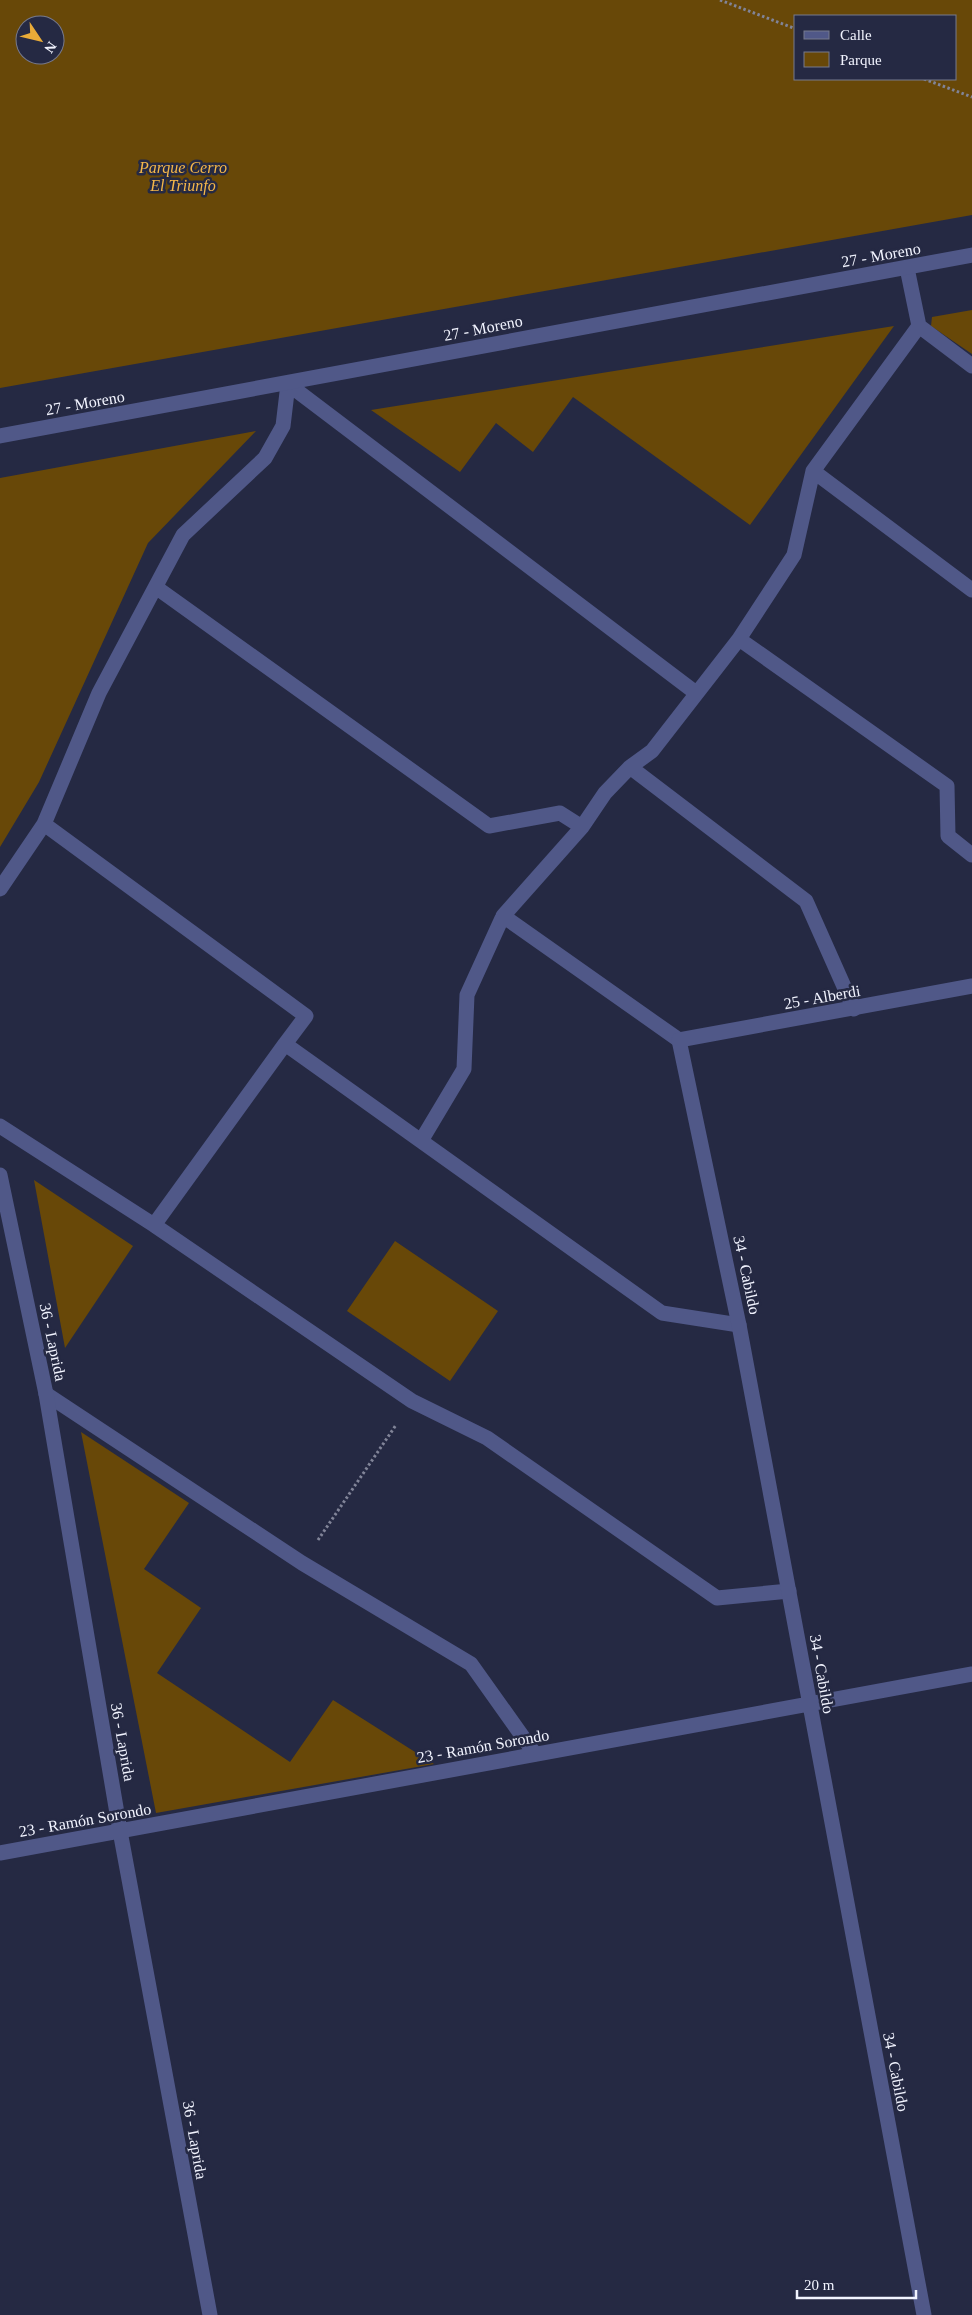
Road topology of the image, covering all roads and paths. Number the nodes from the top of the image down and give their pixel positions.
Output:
1 (720, 0) edge
2 (794, 28) edge
3 (927, 80) edge
4 (972, 97) edge
5 (972, 255) edge
6 (907, 268) junction
7 (918, 326) junction
8 (972, 366) edge
9 (288, 384) junction
10 (0, 436) edge
11 (813, 471) junction
12 (157, 588) junction
13 (972, 590) edge
14 (739, 639) junction
15 (696, 693) junction
16 (630, 767) junction
17 (44, 824) junction
18 (582, 827) junction
19 (972, 855) edge
20 (0, 888) edge
21 (502, 916) junction
22 (972, 986) edge
23 (854, 1009) junction
24 (679, 1040) junction
25 (285, 1044) junction
26 (0, 1126) edge
27 (421, 1140) junction
28 (0, 1175) edge
29 (154, 1225) junction
30 (739, 1325) junction
31 (46, 1394) junction
32 (412, 1401) junction
33 (302, 1563) junction
34 (789, 1591) junction
35 (972, 1674) edge
36 (810, 1704) junction
37 (535, 1754) junction
38 (120, 1831) junction
39 (0, 1853) edge
40 (210, 2315) edge
41 (924, 2315) edge

1 - 2 path
3 - 4 path
5 - 6 street, 27 - Moreno
6 - 7 street
6 - 9 street, 27 - Moreno
7 - 8 street
7 - 11 street
9 - 10 street, 27 - Moreno
9 - 12 street
9 - 15 street
11 - 13 street
11 - 14 street
12 - 17 street
12 - 18 street
14 - 15 street
14 - 19 street
15 - 16 street
16 - 18 street
16 - 23 street
17 - 20 street
17 - 25 street
18 - 21 street
21 - 24 street
21 - 27 street
22 - 23 street, 25 - Alberdi
23 - 24 street, 25 - Alberdi
24 - 30 street, 34 - Cabildo
25 - 27 street
25 - 29 street
26 - 29 street
27 - 30 street
28 - 31 street, 36 - Laprida
29 - 32 street
30 - 34 street, 34 - Cabildo
31 - 33 street
31 - 38 street, 36 - Laprida
32 - 33 path
32 - 34 street
33 - 37 street
34 - 36 street, 34 - Cabildo
35 - 36 street, 23 - Ramón Sorondo
36 - 37 street, 23 - Ramón Sorondo
36 - 41 street, 34 - Cabildo
37 - 38 street, 23 - Ramón Sorondo
38 - 39 street, 23 - Ramón Sorondo
38 - 40 street, 36 - Laprida

